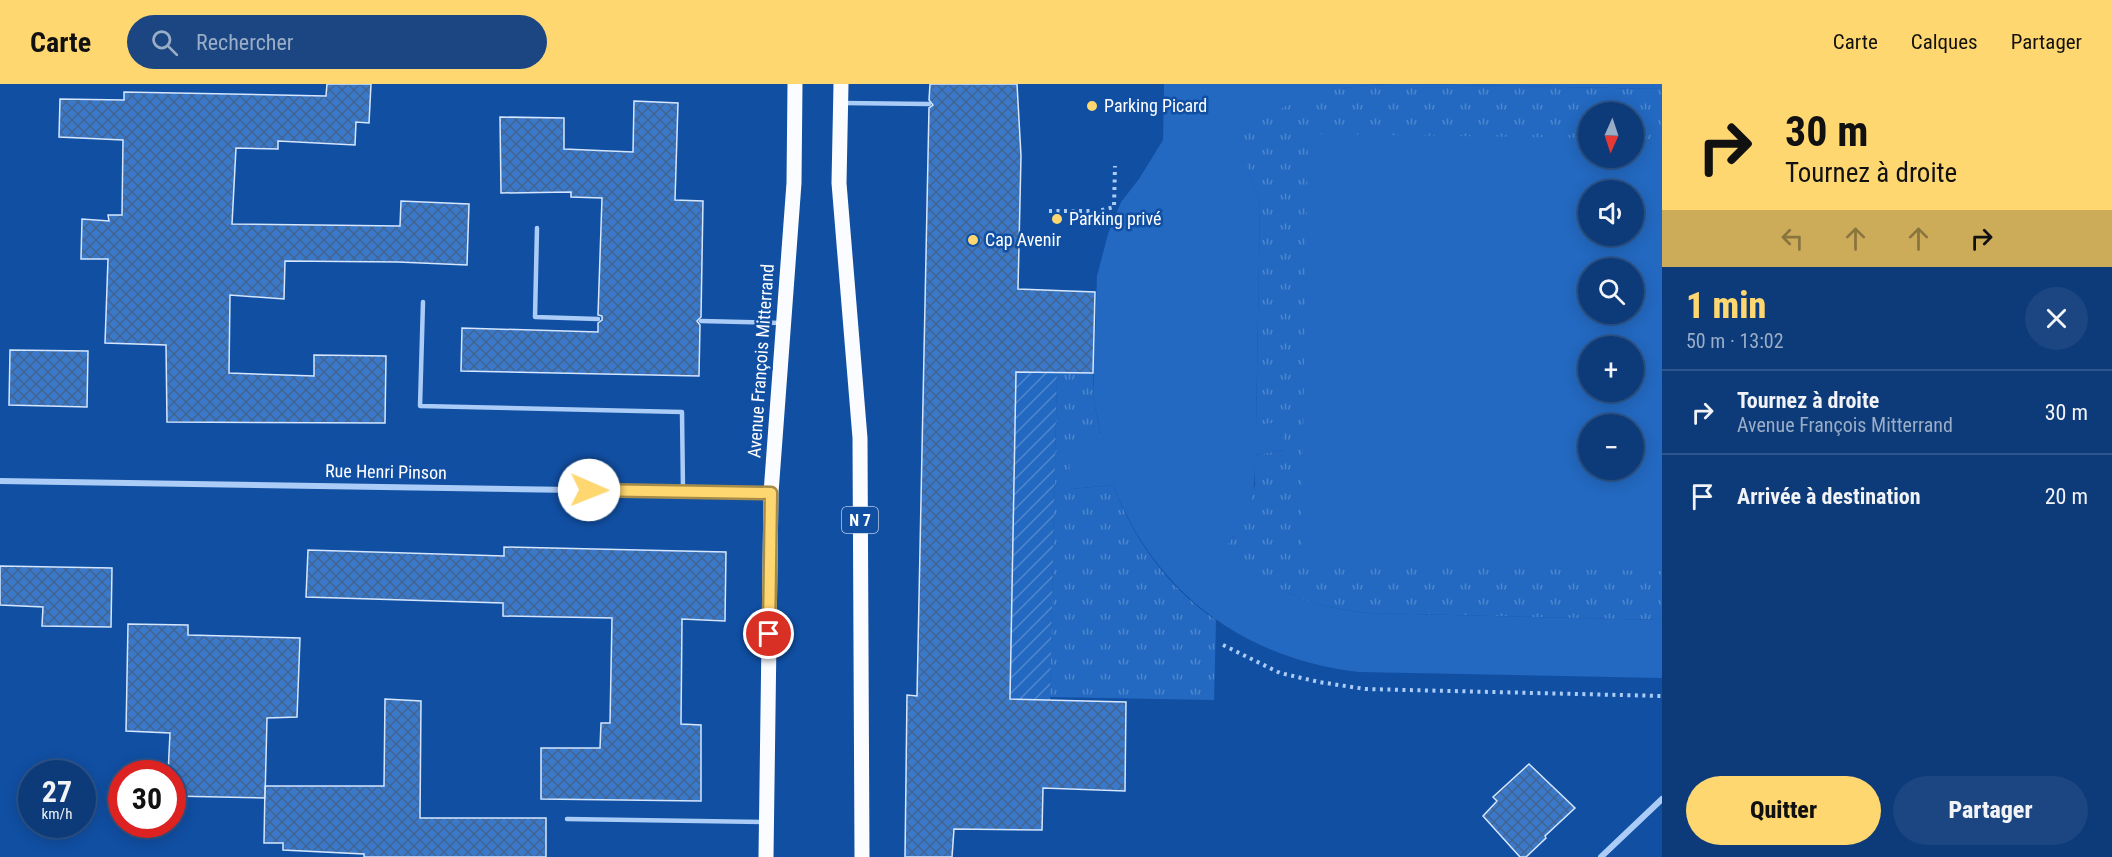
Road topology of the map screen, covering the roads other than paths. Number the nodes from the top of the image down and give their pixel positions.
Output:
1 (795, 84) edge
2 (841, 84) edge
3 (840, 103) junction
4 (929, 104) dead end
5 (537, 228) dead end
6 (423, 303) dead end
7 (598, 319) dead end
8 (700, 321) dead end
9 (783, 323) junction
10 (0, 481) edge
11 (683, 491) junction
12 (771, 493) junction
13 (1662, 799) edge
14 (567, 819) dead end
15 (767, 822) junction
16 (766, 857) edge
17 (862, 857) edge
18 (1601, 857) edge

1 - 9 main road, Avenue François Mitterrand
2 - 3 main road, N 7
3 - 4 lane
3 - 17 main road, N 7
5 - 7 lane
6 - 11 lane
8 - 9 lane
9 - 12 main road, Avenue François Mitterrand
10 - 11 street, Rue Henri Pinson
11 - 12 street, Rue Henri Pinson
12 - 15 main road, Avenue François Mitterrand
13 - 18 street
14 - 15 lane
15 - 16 main road, Avenue François Mitterrand

